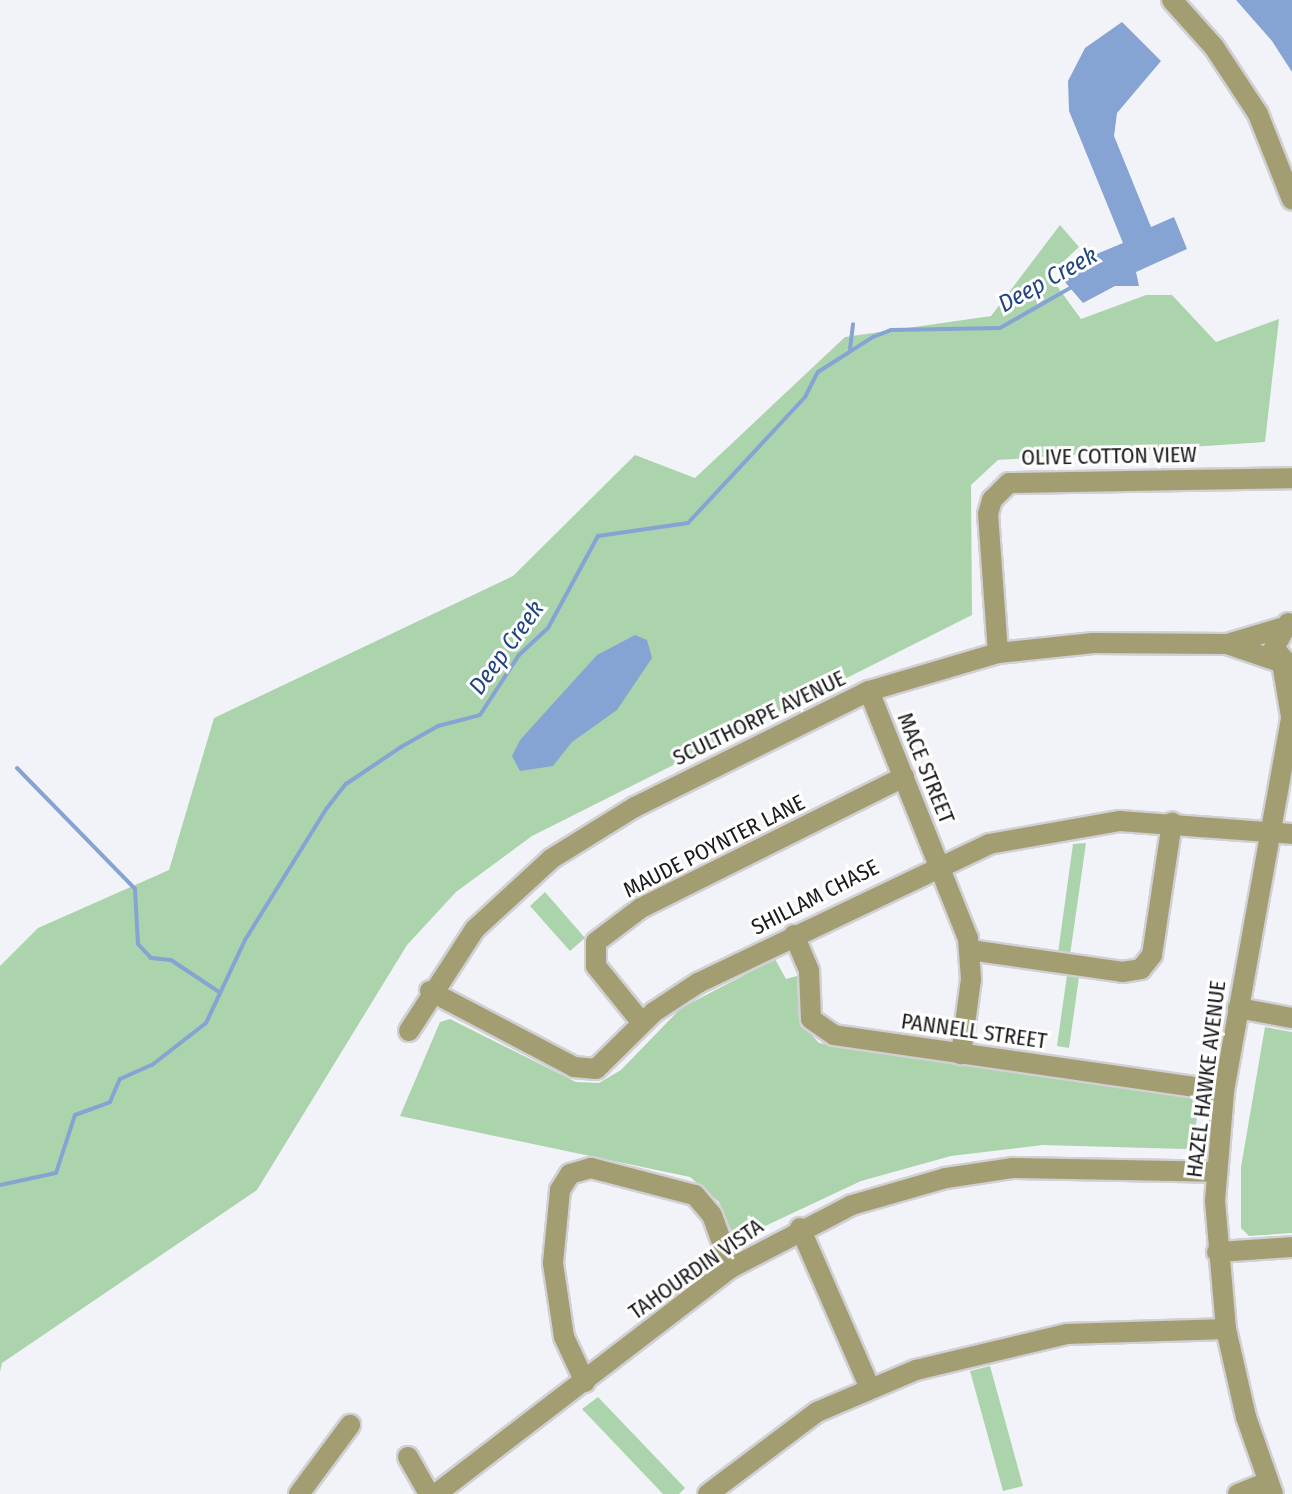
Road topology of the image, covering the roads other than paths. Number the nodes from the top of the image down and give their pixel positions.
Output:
1 (1172, 0) edge
2 (1292, 200) edge
3 (1292, 478) edge
4 (1288, 620) edge
5 (1227, 644) junction
6 (998, 653) junction
7 (1285, 665) edge
8 (869, 691) junction
9 (1291, 714) edge
10 (904, 777) junction
11 (1172, 823) junction
12 (1270, 832) junction
13 (1292, 834) edge
14 (940, 863) junction
15 (794, 935) junction
16 (970, 950) junction
17 (430, 991) junction
18 (1238, 1008) junction
19 (1292, 1018) edge
20 (642, 1023) junction
21 (409, 1031) dead end
22 (961, 1054) junction
23 (1224, 1091) junction
24 (1216, 1172) junction
25 (800, 1228) junction
26 (1292, 1247) edge
27 (1217, 1252) junction
28 (731, 1268) junction
29 (1226, 1329) junction
30 (585, 1382) junction
31 (869, 1386) junction
32 (350, 1425) dead end
33 (408, 1457) dead end
34 (1270, 1488) edge
35 (299, 1494) edge
36 (429, 1494) edge
37 (436, 1494) edge
38 (708, 1494) edge
39 (1238, 1494) edge

1 - 2 street
3 - 6 street, OLIVE COTTON VIEW
4 - 5 street, SCULTHORPE AVENUE
4 - 7 street, HAZEL HAWKE AVENUE
5 - 6 street, SCULTHORPE AVENUE
5 - 7 street, SCULTHORPE AVENUE
6 - 8 street, SCULTHORPE AVENUE
7 - 9 street, HAZEL HAWKE AVENUE
8 - 10 street, MACE STREET
8 - 17 street, SCULTHORPE AVENUE
9 - 12 street, HAZEL HAWKE AVENUE
10 - 14 street, MACE STREET
10 - 20 street, MAUDE POYNTER LANE
11 - 12 street, SHILLAM CHASE
11 - 14 street, SHILLAM CHASE
11 - 16 street
12 - 13 street, SHILLAM CHASE
12 - 18 street, HAZEL HAWKE AVENUE
14 - 15 street, SHILLAM CHASE
14 - 16 street, MACE STREET
15 - 20 street, SHILLAM CHASE
15 - 22 street, PANNELL STREET
16 - 22 street
17 - 20 street, SHILLAM CHASE
17 - 21 street, SCULTHORPE AVENUE
18 - 19 street
18 - 23 street, HAZEL HAWKE AVENUE
22 - 23 street, PANNELL STREET
23 - 24 street, HAZEL HAWKE AVENUE
24 - 25 street, TAHOURDIN VISTA
24 - 27 street, HAZEL HAWKE AVENUE
25 - 28 street, TAHOURDIN VISTA
25 - 31 street
26 - 27 street
27 - 29 street, HAZEL HAWKE AVENUE
28 - 30 street, TAHOURDIN VISTA
28 - 30 street
29 - 31 street
29 - 34 street, HAZEL HAWKE AVENUE
30 - 37 street, TAHOURDIN VISTA
31 - 38 street
32 - 35 street
33 - 36 street
34 - 39 street

